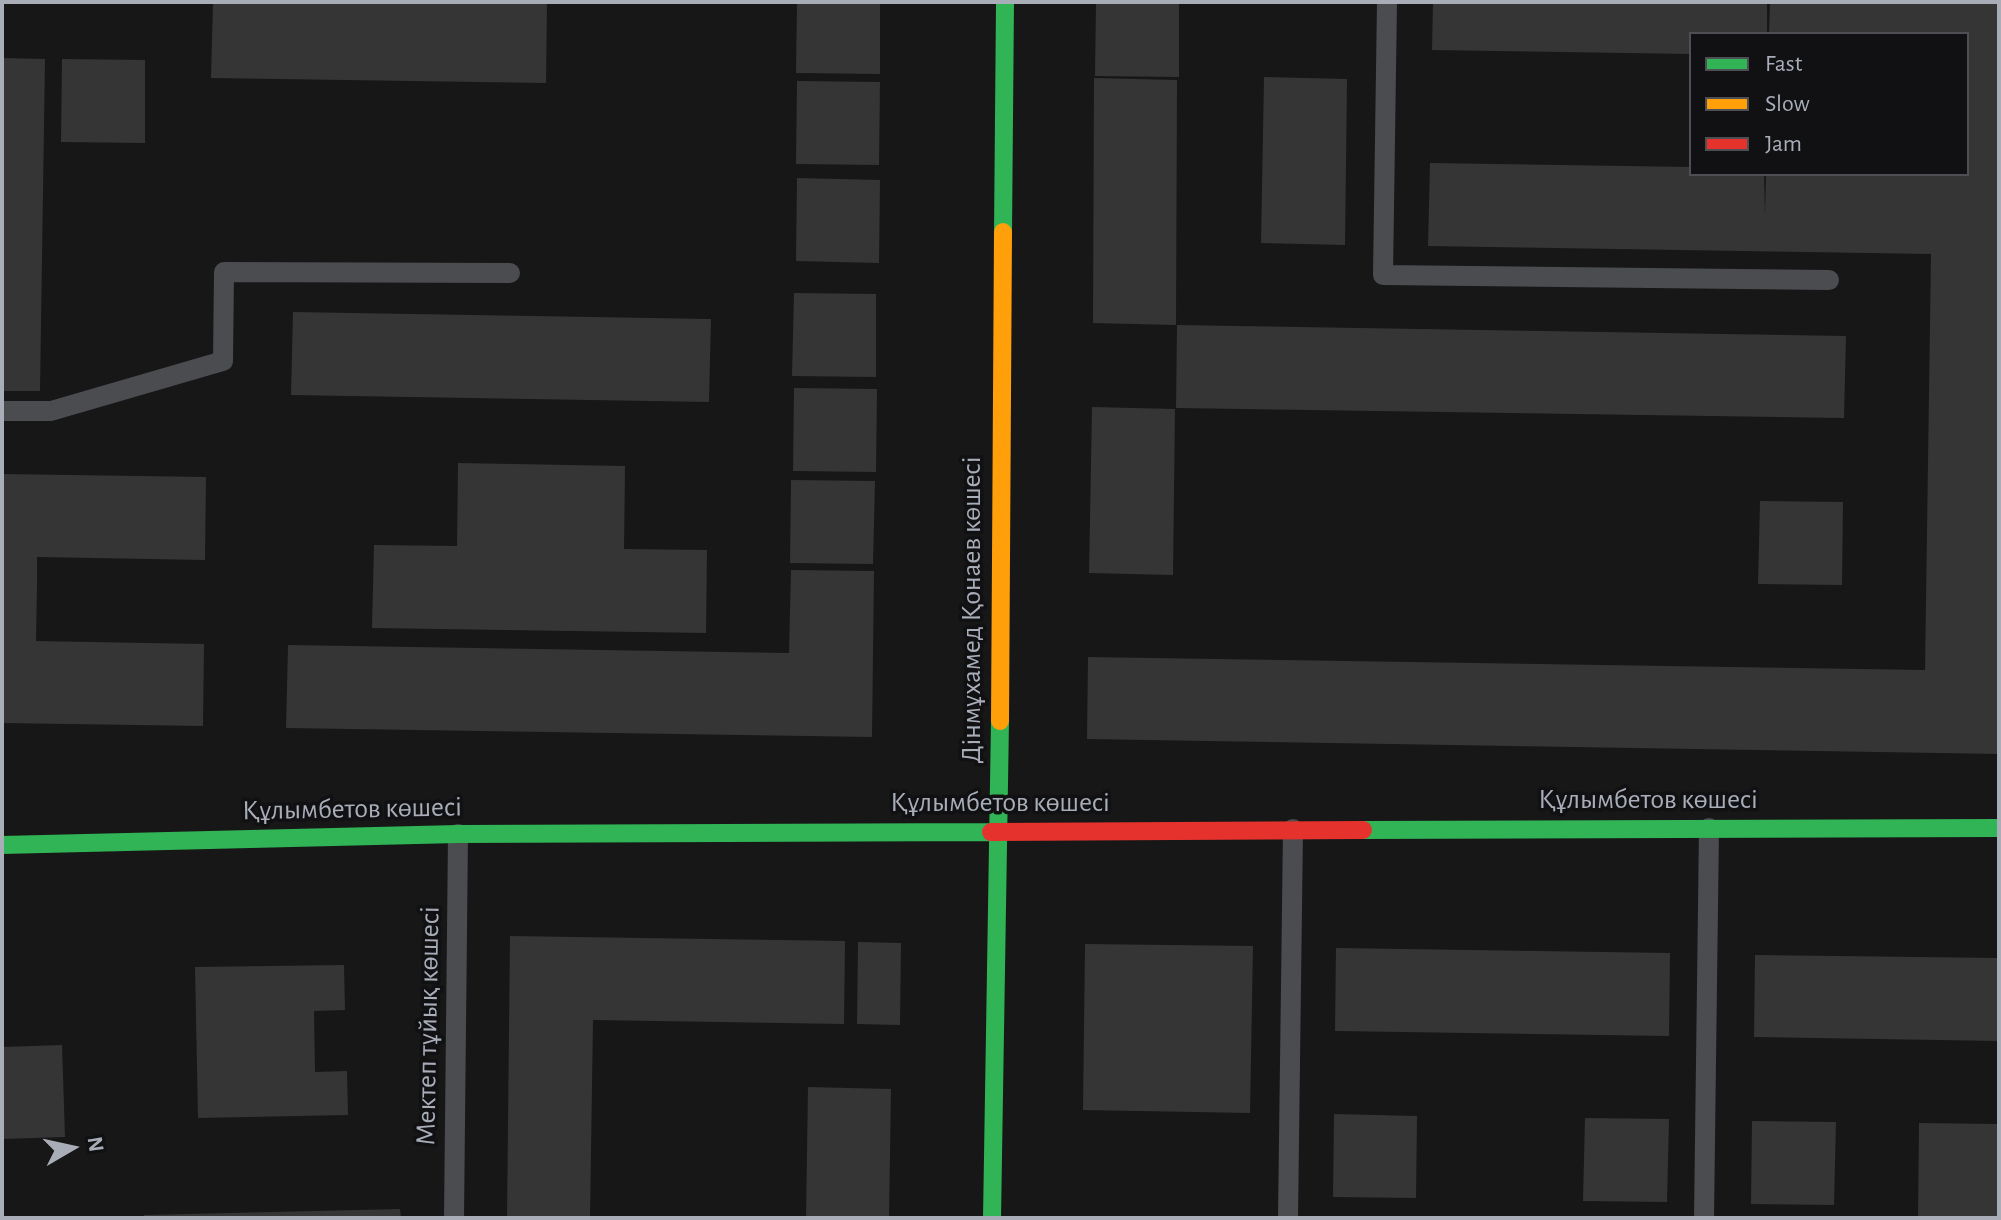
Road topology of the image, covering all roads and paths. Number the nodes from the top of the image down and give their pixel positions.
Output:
1 (1005, 2) edge
2 (1387, 2) edge
3 (510, 273) dead end
4 (1829, 280) dead end
5 (2, 411) edge
6 (1709, 828) junction
7 (1999, 828) edge
8 (1293, 829) junction
9 (999, 830) junction
10 (458, 834) junction
11 (2, 845) edge
12 (454, 1218) edge
13 (992, 1218) edge
14 (1288, 1218) edge
15 (1704, 1218) edge

1 - 9 street, Дінмұхамед Қонаев көшесі
2 - 4 lane
3 - 5 lane
6 - 7 street, Құлымбетов көшесі
6 - 8 street, Құлымбетов көшесі
6 - 15 lane
8 - 9 street, Құлымбетов көшесі
8 - 14 lane
9 - 10 street, Құлымбетов көшесі
9 - 13 street, Дінмұхамед Қонаев көшесі
10 - 11 street, Құлымбетов көшесі
10 - 12 lane, Мектеп тұйық көшесі

